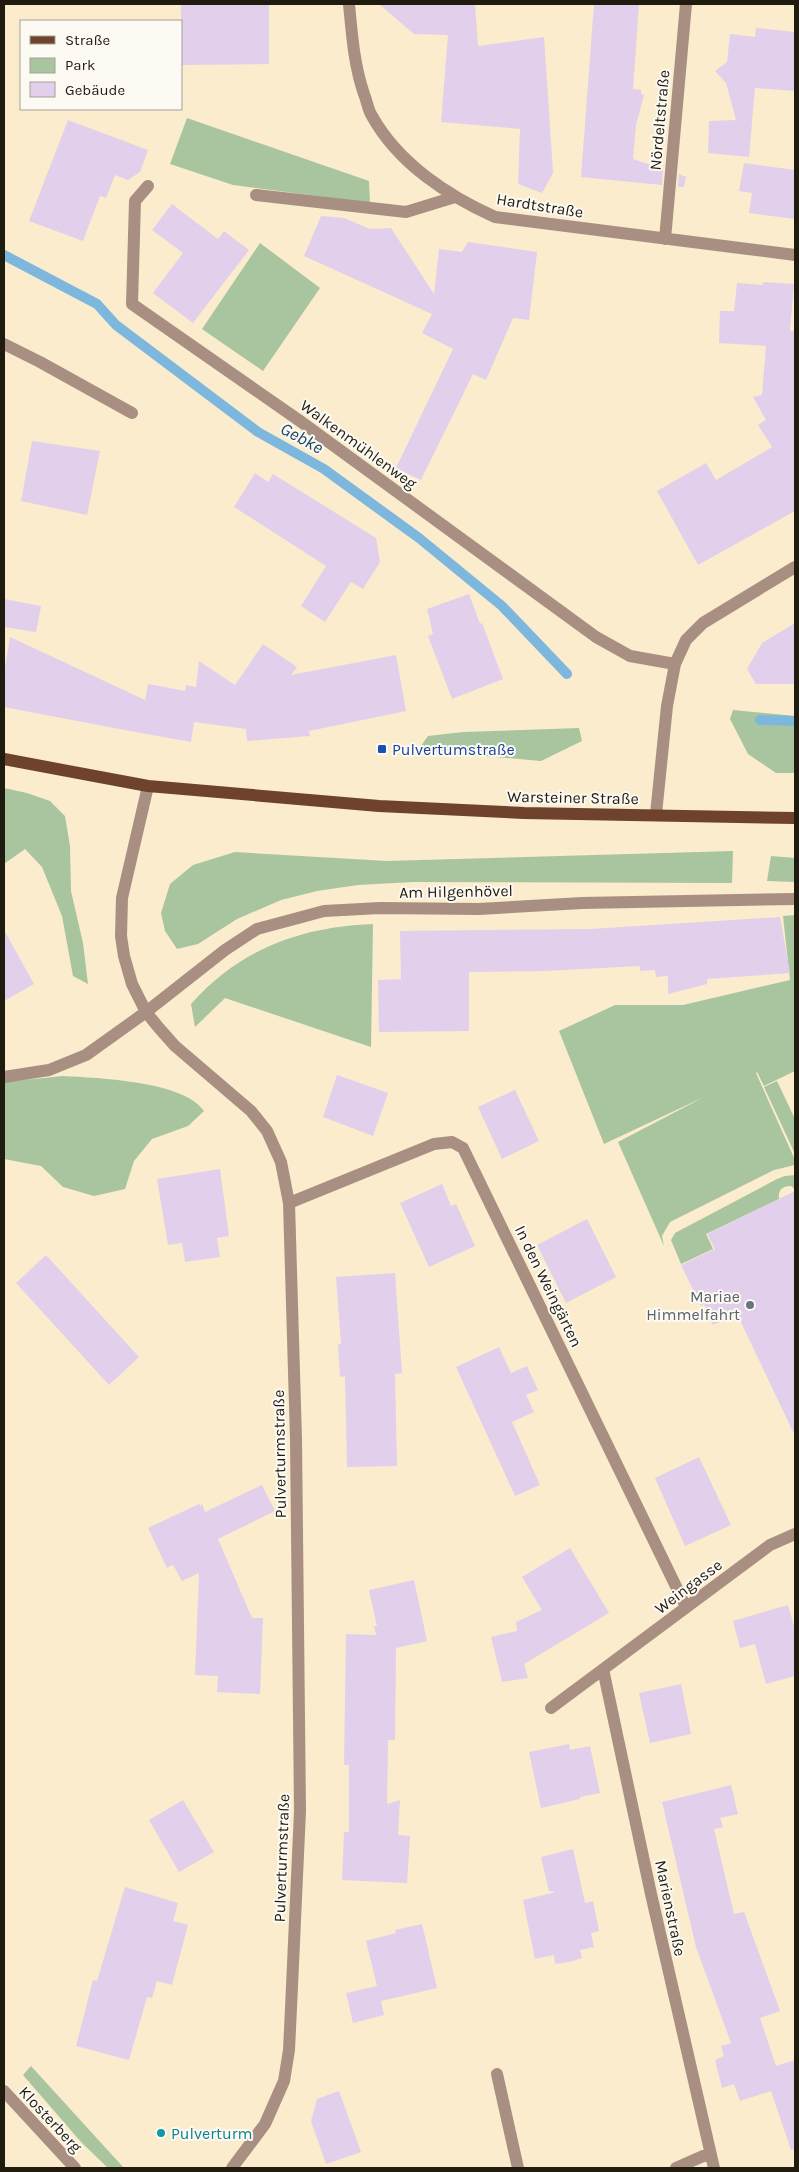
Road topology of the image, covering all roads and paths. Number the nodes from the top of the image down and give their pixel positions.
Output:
1 (349, 4) edge
2 (686, 4) edge
3 (148, 186) dead end
4 (256, 195) dead end
5 (455, 197) junction
6 (665, 239) junction
7 (795, 255) edge
8 (4, 344) edge
9 (132, 414) dead end
10 (795, 567) edge
11 (676, 664) junction
12 (4, 760) edge
13 (148, 786) junction
14 (656, 814) junction
15 (795, 818) edge
16 (795, 899) edge
17 (146, 1012) junction
18 (4, 1077) edge
19 (289, 1203) junction
20 (795, 1534) edge
21 (686, 1607) junction
22 (603, 1669) junction
23 (551, 1708) dead end
24 (497, 2074) dead end
25 (4, 2091) edge
26 (710, 2153) junction
27 (75, 2168) edge
28 (232, 2168) edge
29 (518, 2168) edge
30 (676, 2168) edge
31 (714, 2168) edge

1 - 5 street, Hardtstraße
2 - 6 street, Nördeltstraße
3 - 11 street, Walkenmühlenweg
4 - 5 street
5 - 6 street, Hardtstraße
6 - 7 street, Hardtstraße
8 - 9 street
10 - 11 street, Warsteiner Straße
11 - 14 street, Warsteiner Straße
12 - 13 main road, Warsteiner Straße
13 - 14 main road, Warsteiner Straße
13 - 17 street, Pulverturmstraße
14 - 15 main road
16 - 17 street, Am Hilgenhövel
17 - 18 street, Am Hilgenhövel
17 - 19 street, Pulverturmstraße
19 - 21 street, In den Weingärten
19 - 28 street, Pulverturmstraße
20 - 21 street, Weingasse
21 - 22 street, Weingasse
22 - 23 street, Weingasse
22 - 26 street, Marienstraße
24 - 29 street
25 - 27 street, Klosterberg
26 - 30 street
26 - 31 street, Marienstraße

